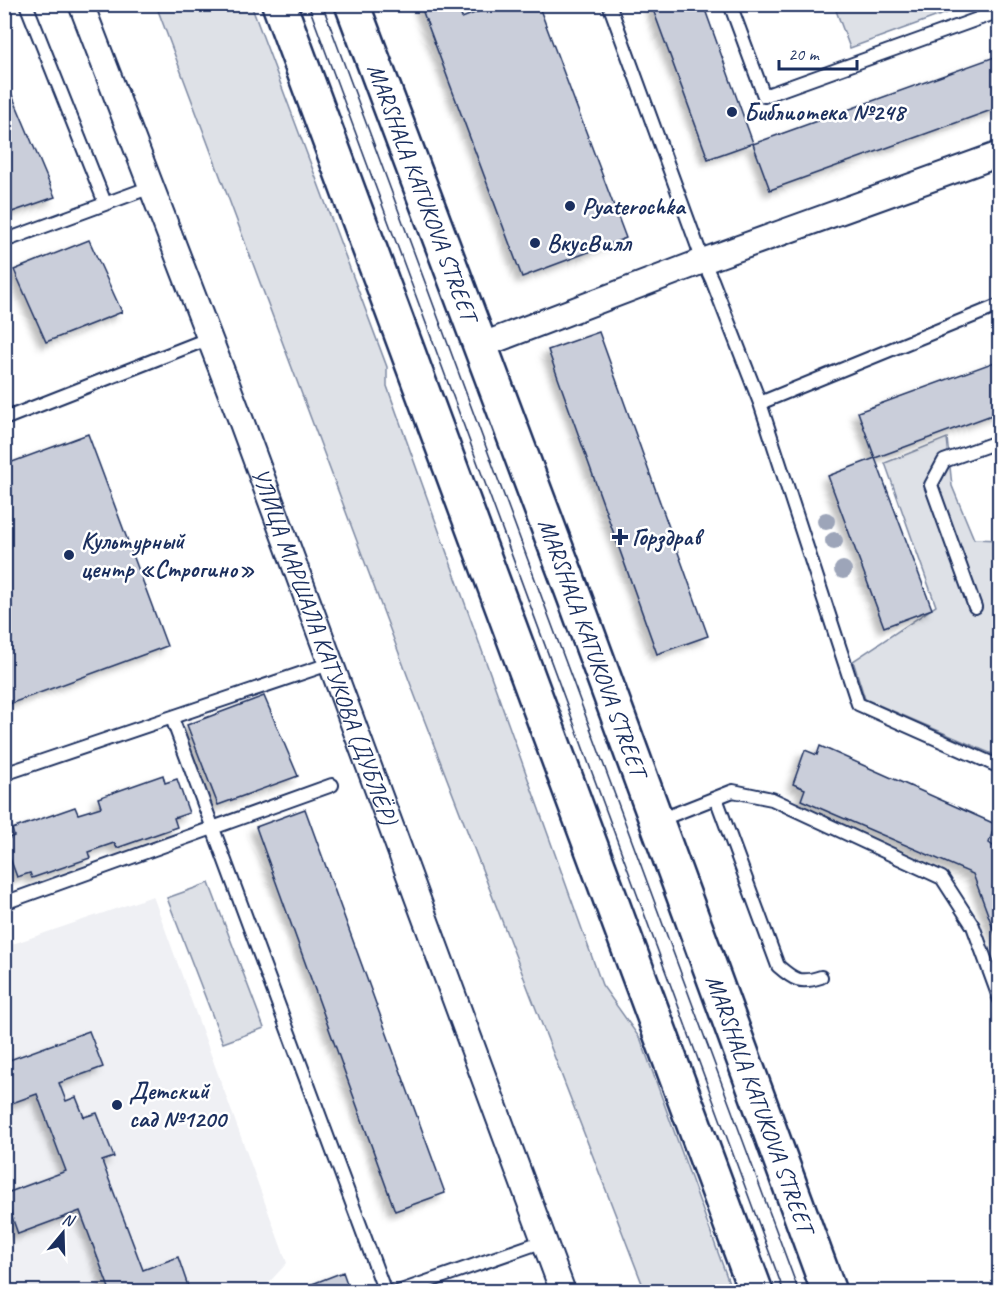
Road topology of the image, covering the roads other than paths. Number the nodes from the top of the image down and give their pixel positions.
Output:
1 (26, 4) edge
2 (81, 4) edge
3 (279, 4) edge
4 (352, 4) edge
5 (609, 4) edge
6 (730, 4) edge
7 (999, 11) edge
8 (999, 154) edge
9 (151, 187) junction
10 (105, 203) junction
11 (4, 241) edge
12 (703, 261) junction
13 (999, 305) edge
14 (210, 338) junction
15 (480, 345) junction
16 (760, 403) junction
17 (4, 419) edge
18 (999, 441) edge
19 (975, 607) dead end
20 (332, 663) junction
21 (172, 718) junction
22 (999, 767) edge
23 (4, 774) edge
24 (332, 785) dead end
25 (716, 798) junction
26 (656, 821) junction
27 (213, 828) junction
28 (4, 903) edge
29 (821, 977) dead end
30 (999, 1000) edge
31 (544, 1241) junction
32 (385, 1292) edge
33 (398, 1292) edge
34 (563, 1292) edge
35 (756, 1292) edge
36 (829, 1292) edge

1 - 10 lane
2 - 9 street, УЛИЦА МАРШАЛА КАТУКОВА (ДУБЛЁР)
3 - 35 main road
4 - 15 main road, MARSHALA KATUKOVA STREET
5 - 12 lane
6 - 7 lane
8 - 12 street
9 - 10 lane
9 - 14 street, УЛИЦА МАРШАЛА КАТУКОВА (ДУБЛЁР)
10 - 11 lane
12 - 15 street
12 - 16 lane
13 - 16 lane
14 - 17 lane
14 - 20 street, УЛИЦА МАРШАЛА КАТУКОВА (ДУБЛЁР)
15 - 26 main road, MARSHALA KATUKOVA STREET
16 - 22 lane
18 - 19 lane
20 - 21 lane
20 - 31 street, УЛИЦА МАРШАЛА КАТУКОВА (ДУБЛЁР)
21 - 23 lane
21 - 27 lane
24 - 27 lane
25 - 26 lane
25 - 29 lane
25 - 30 lane
26 - 36 main road, MARSHALA KATUKOVA STREET
27 - 28 lane
27 - 32 lane
31 - 33 lane
31 - 34 street, УЛИЦА МАРШАЛА КАТУКОВА (ДУБЛЁР)

